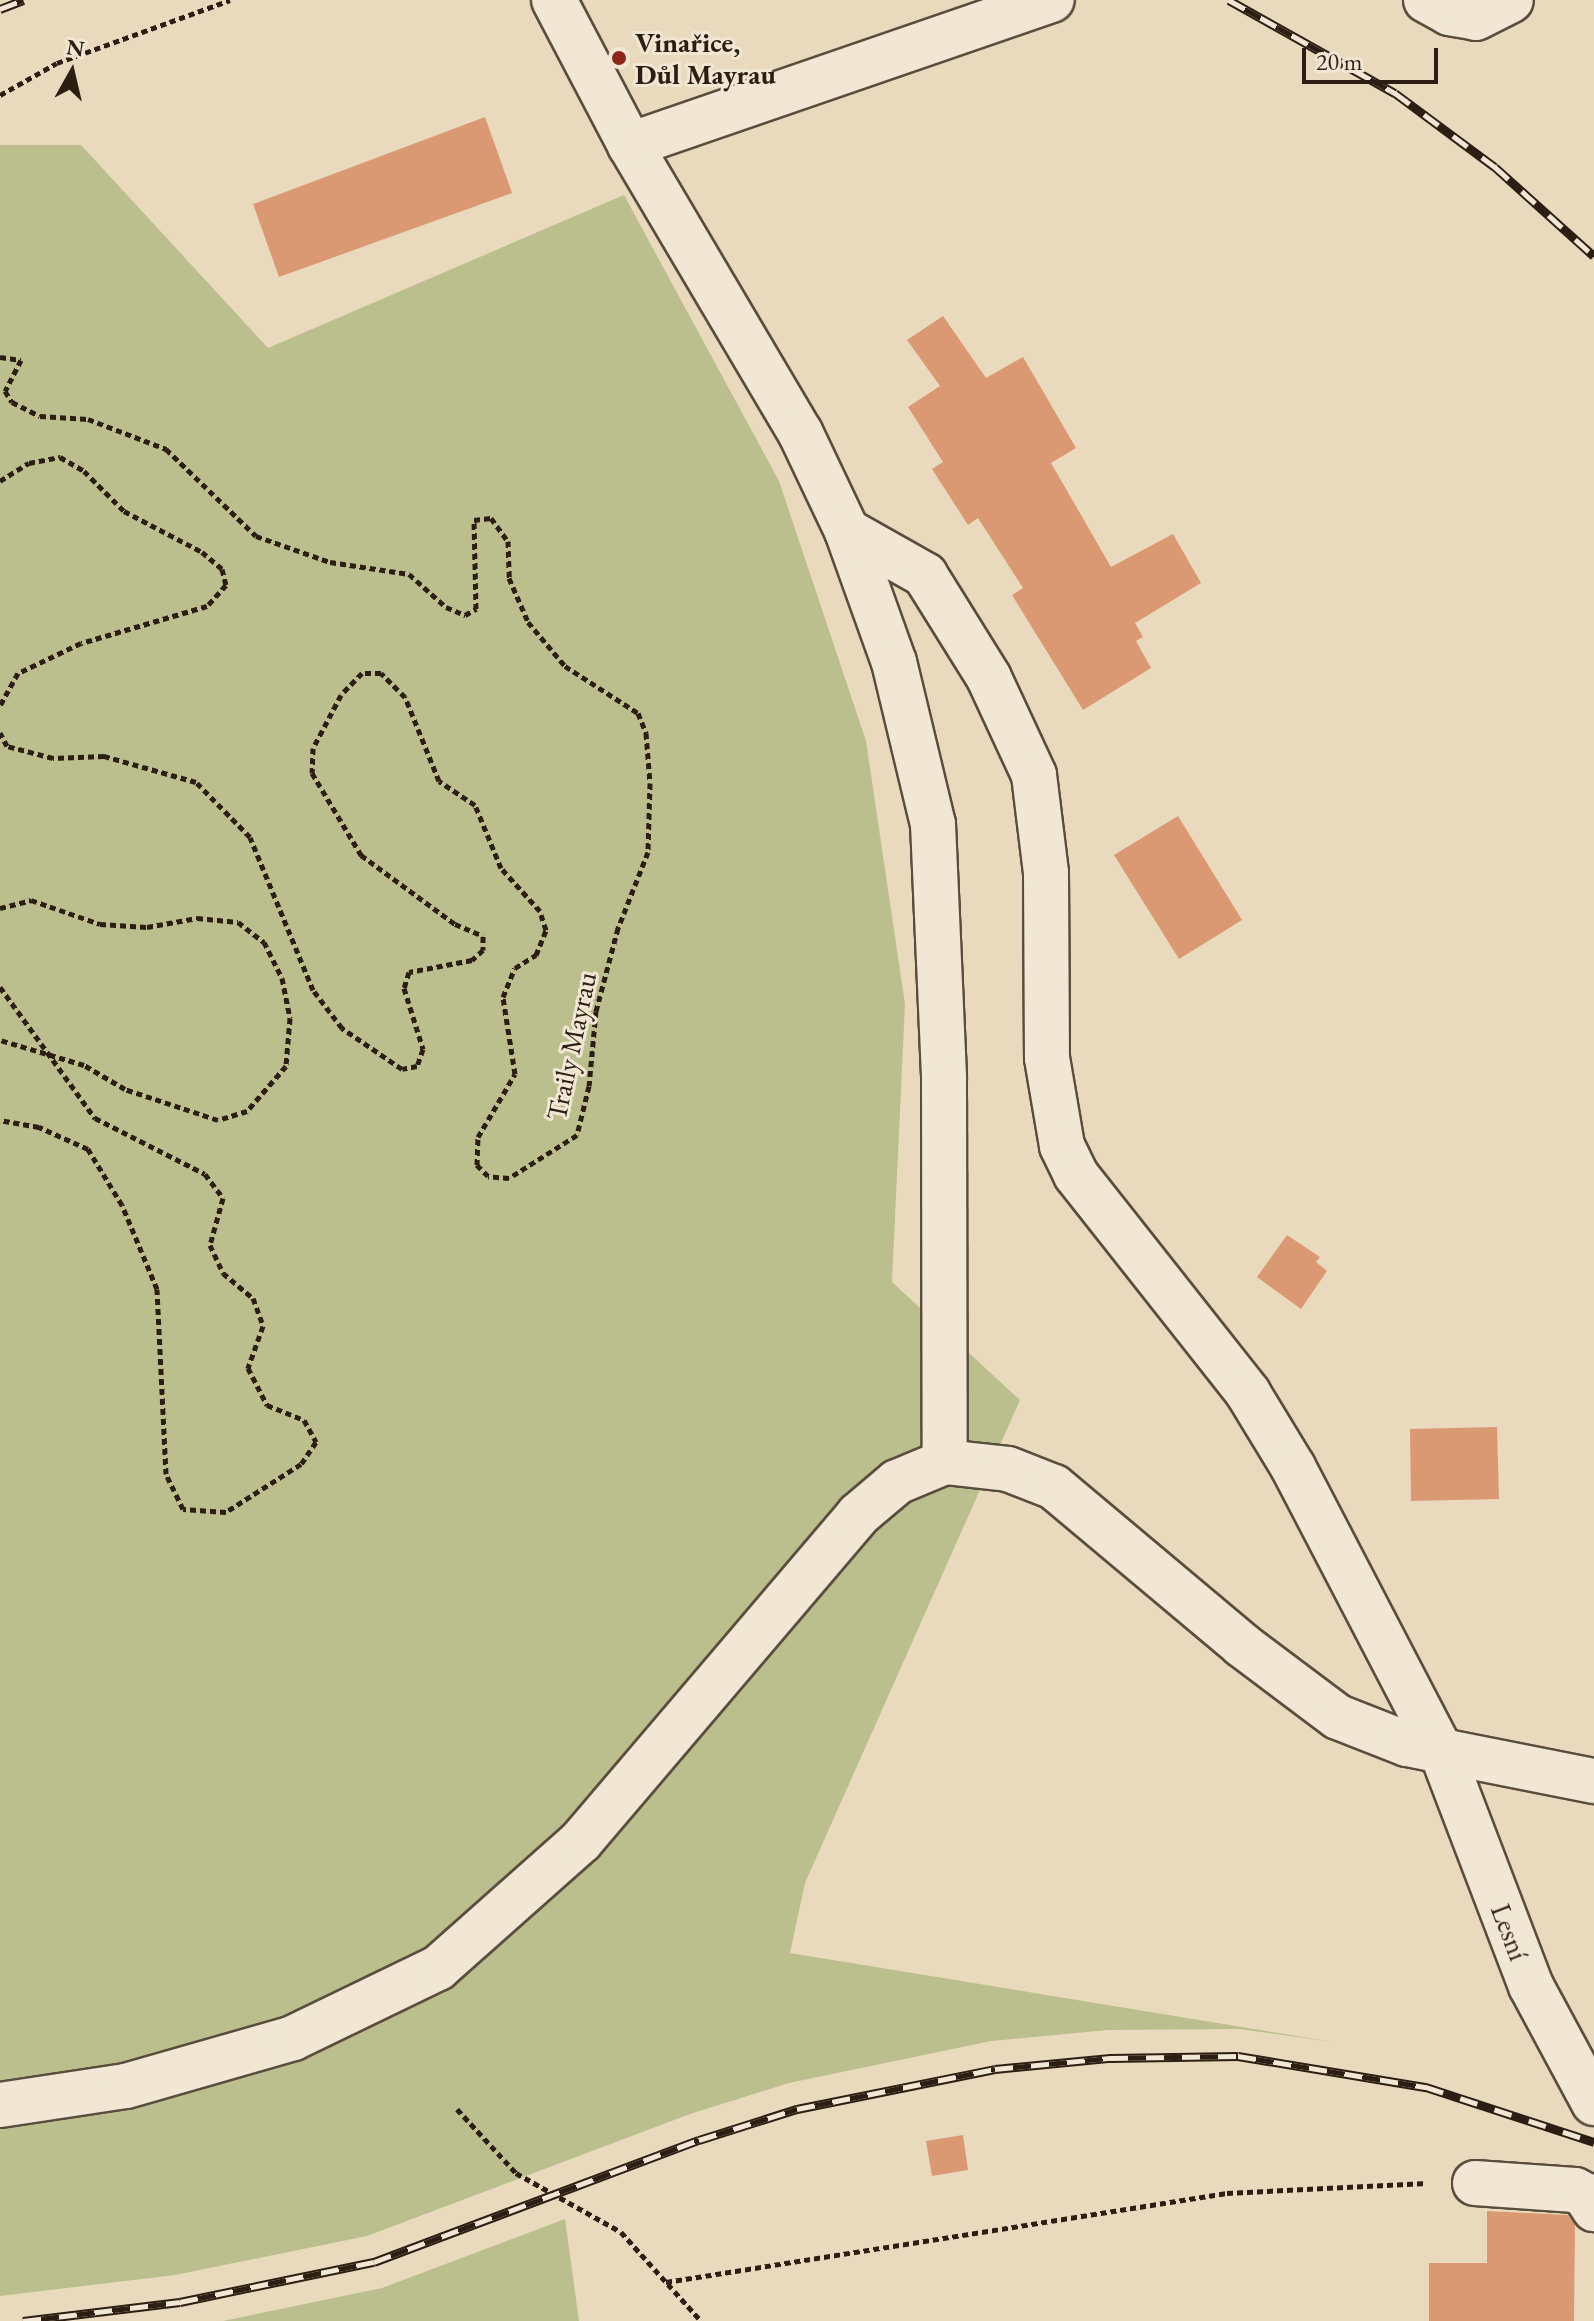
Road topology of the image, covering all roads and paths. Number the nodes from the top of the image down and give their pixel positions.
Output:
1 (230, 0) edge
2 (554, 0) edge
3 (1052, 0) edge
4 (1426, 0) edge
5 (1511, 0) edge
6 (0, 95) edge
7 (630, 145) junction
8 (0, 357) edge
9 (0, 481) edge
10 (847, 531) junction
11 (0, 706) edge
12 (0, 733) edge
13 (0, 908) edge
14 (0, 987) edge
15 (0, 1040) edge
16 (54, 1056) junction
17 (0, 1120) edge
18 (945, 1462) junction
19 (1442, 1753) junction
20 (1594, 1781) edge
21 (1594, 2103) edge
22 (0, 2105) edge
23 (457, 2109) dead end
24 (1427, 2183) dead end
25 (1475, 2183) dead end
26 (1594, 2209) edge
27 (666, 2282) junction
28 (701, 2321) edge

1 - 6 path
2 - 7 street
3 - 7 street
4 - 5 street
7 - 10 street
8 - 12 path, Traily Mayrau
9 - 11 path
10 - 18 street
10 - 19 street, Lesní
13 - 16 path
14 - 16 path
15 - 16 path
16 - 17 path
18 - 19 street
18 - 22 street
19 - 20 street
19 - 21 street, Lesní
23 - 27 path
24 - 27 path
25 - 26 street
27 - 28 path

